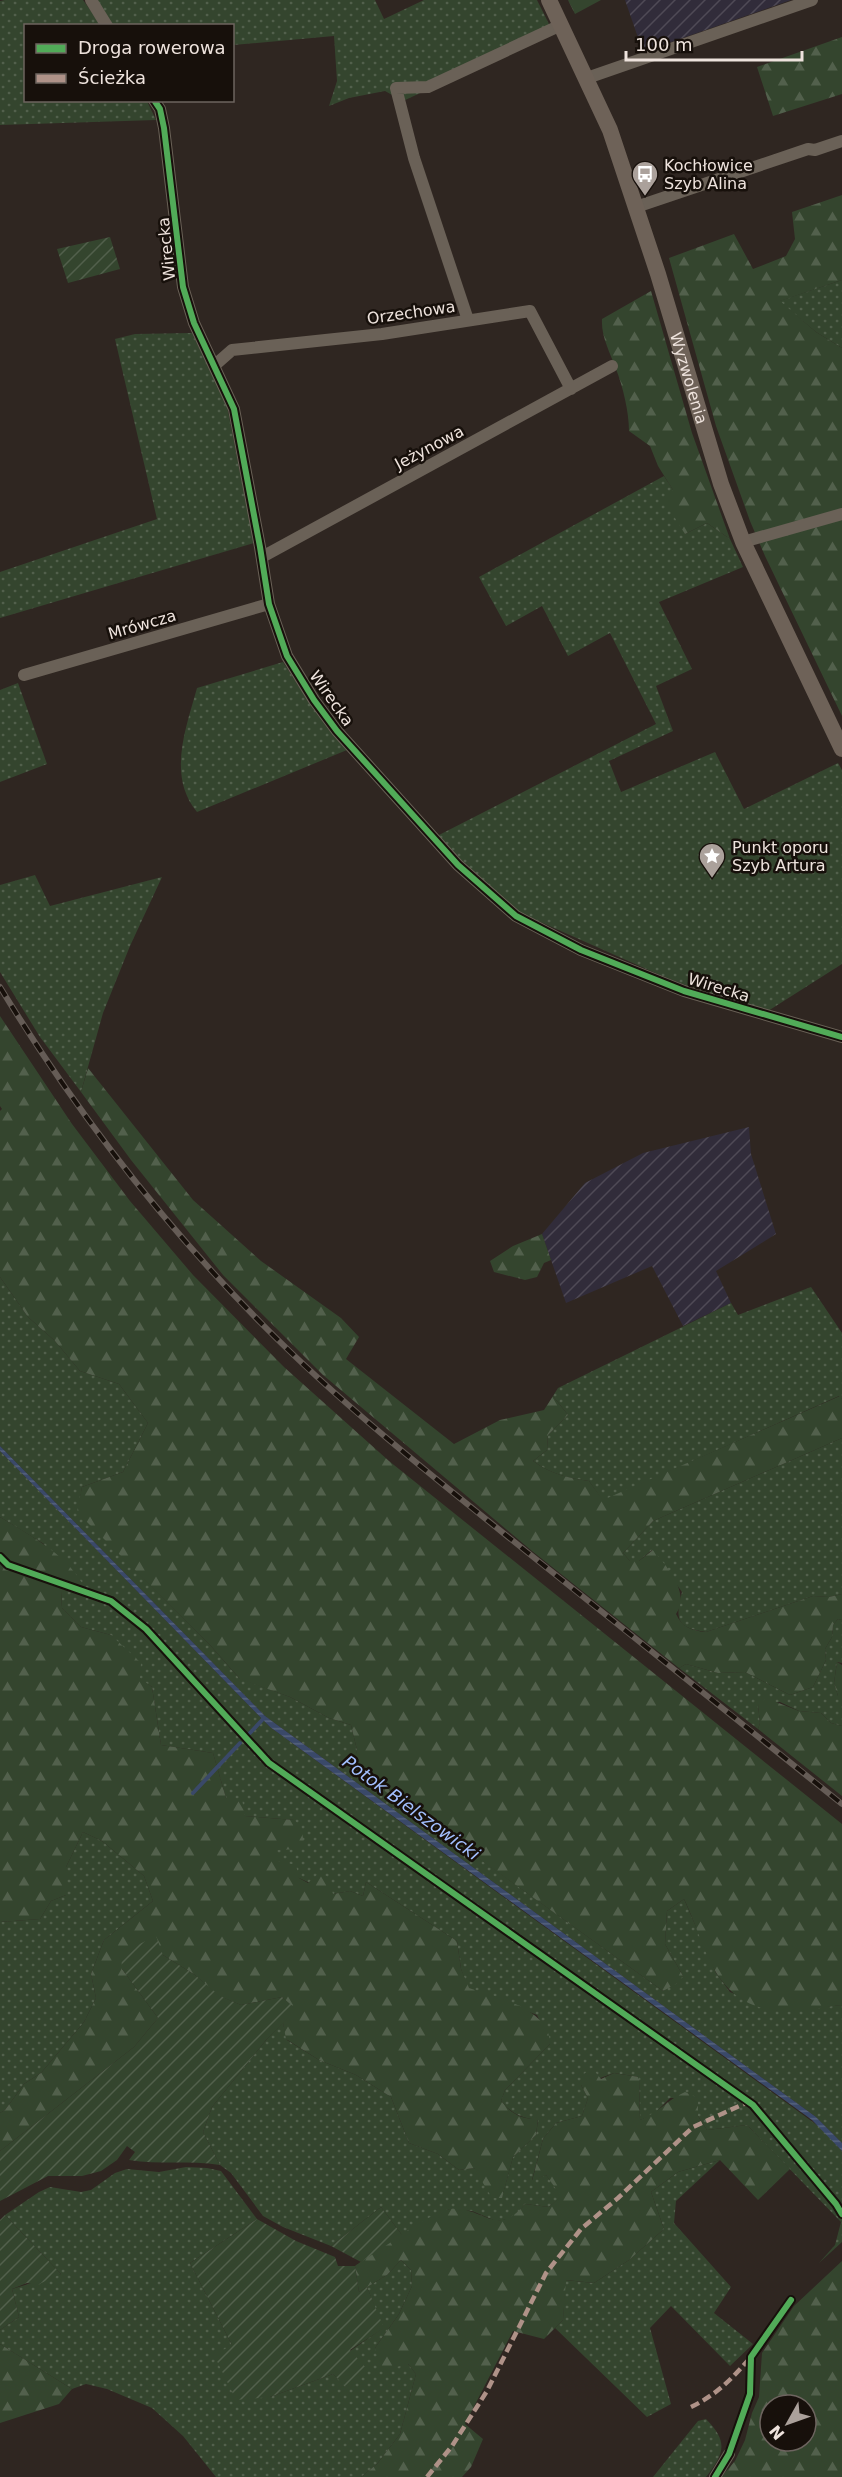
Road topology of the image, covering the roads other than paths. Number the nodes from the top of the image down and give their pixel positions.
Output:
1 (91, 0) edge
2 (549, 0) edge
3 (812, 0) edge
4 (106, 24) edge
5 (561, 25) junction
6 (588, 78) junction
7 (155, 102) edge
8 (842, 141) edge
9 (636, 207) junction
10 (468, 320) junction
11 (215, 365) junction
12 (612, 366) dead end
13 (571, 389) junction
14 (842, 514) edge
15 (743, 542) junction
16 (262, 557) junction
17 (269, 604) junction
18 (24, 675) dead end
19 (842, 749) edge
20 (842, 1037) edge
21 (729, 2454) dead end
22 (715, 2477) edge

1 - 4 street
2 - 5 street, Wyzwolenia
3 - 6 street
5 - 6 street, Wyzwolenia
5 - 10 street
6 - 9 street, Wyzwolenia
7 - 11 street, Wirecka
8 - 9 street
9 - 15 street, Wyzwolenia
10 - 11 street, Orzechowa
10 - 13 street, Orzechowa
11 - 16 street, Wirecka
12 - 13 street, Jeżynowa
13 - 16 street, Jeżynowa
14 - 15 street
15 - 19 street, Wyzwolenia
16 - 17 street, Wirecka
17 - 18 street, Mrówcza
17 - 20 street, Wirecka
21 - 22 street

